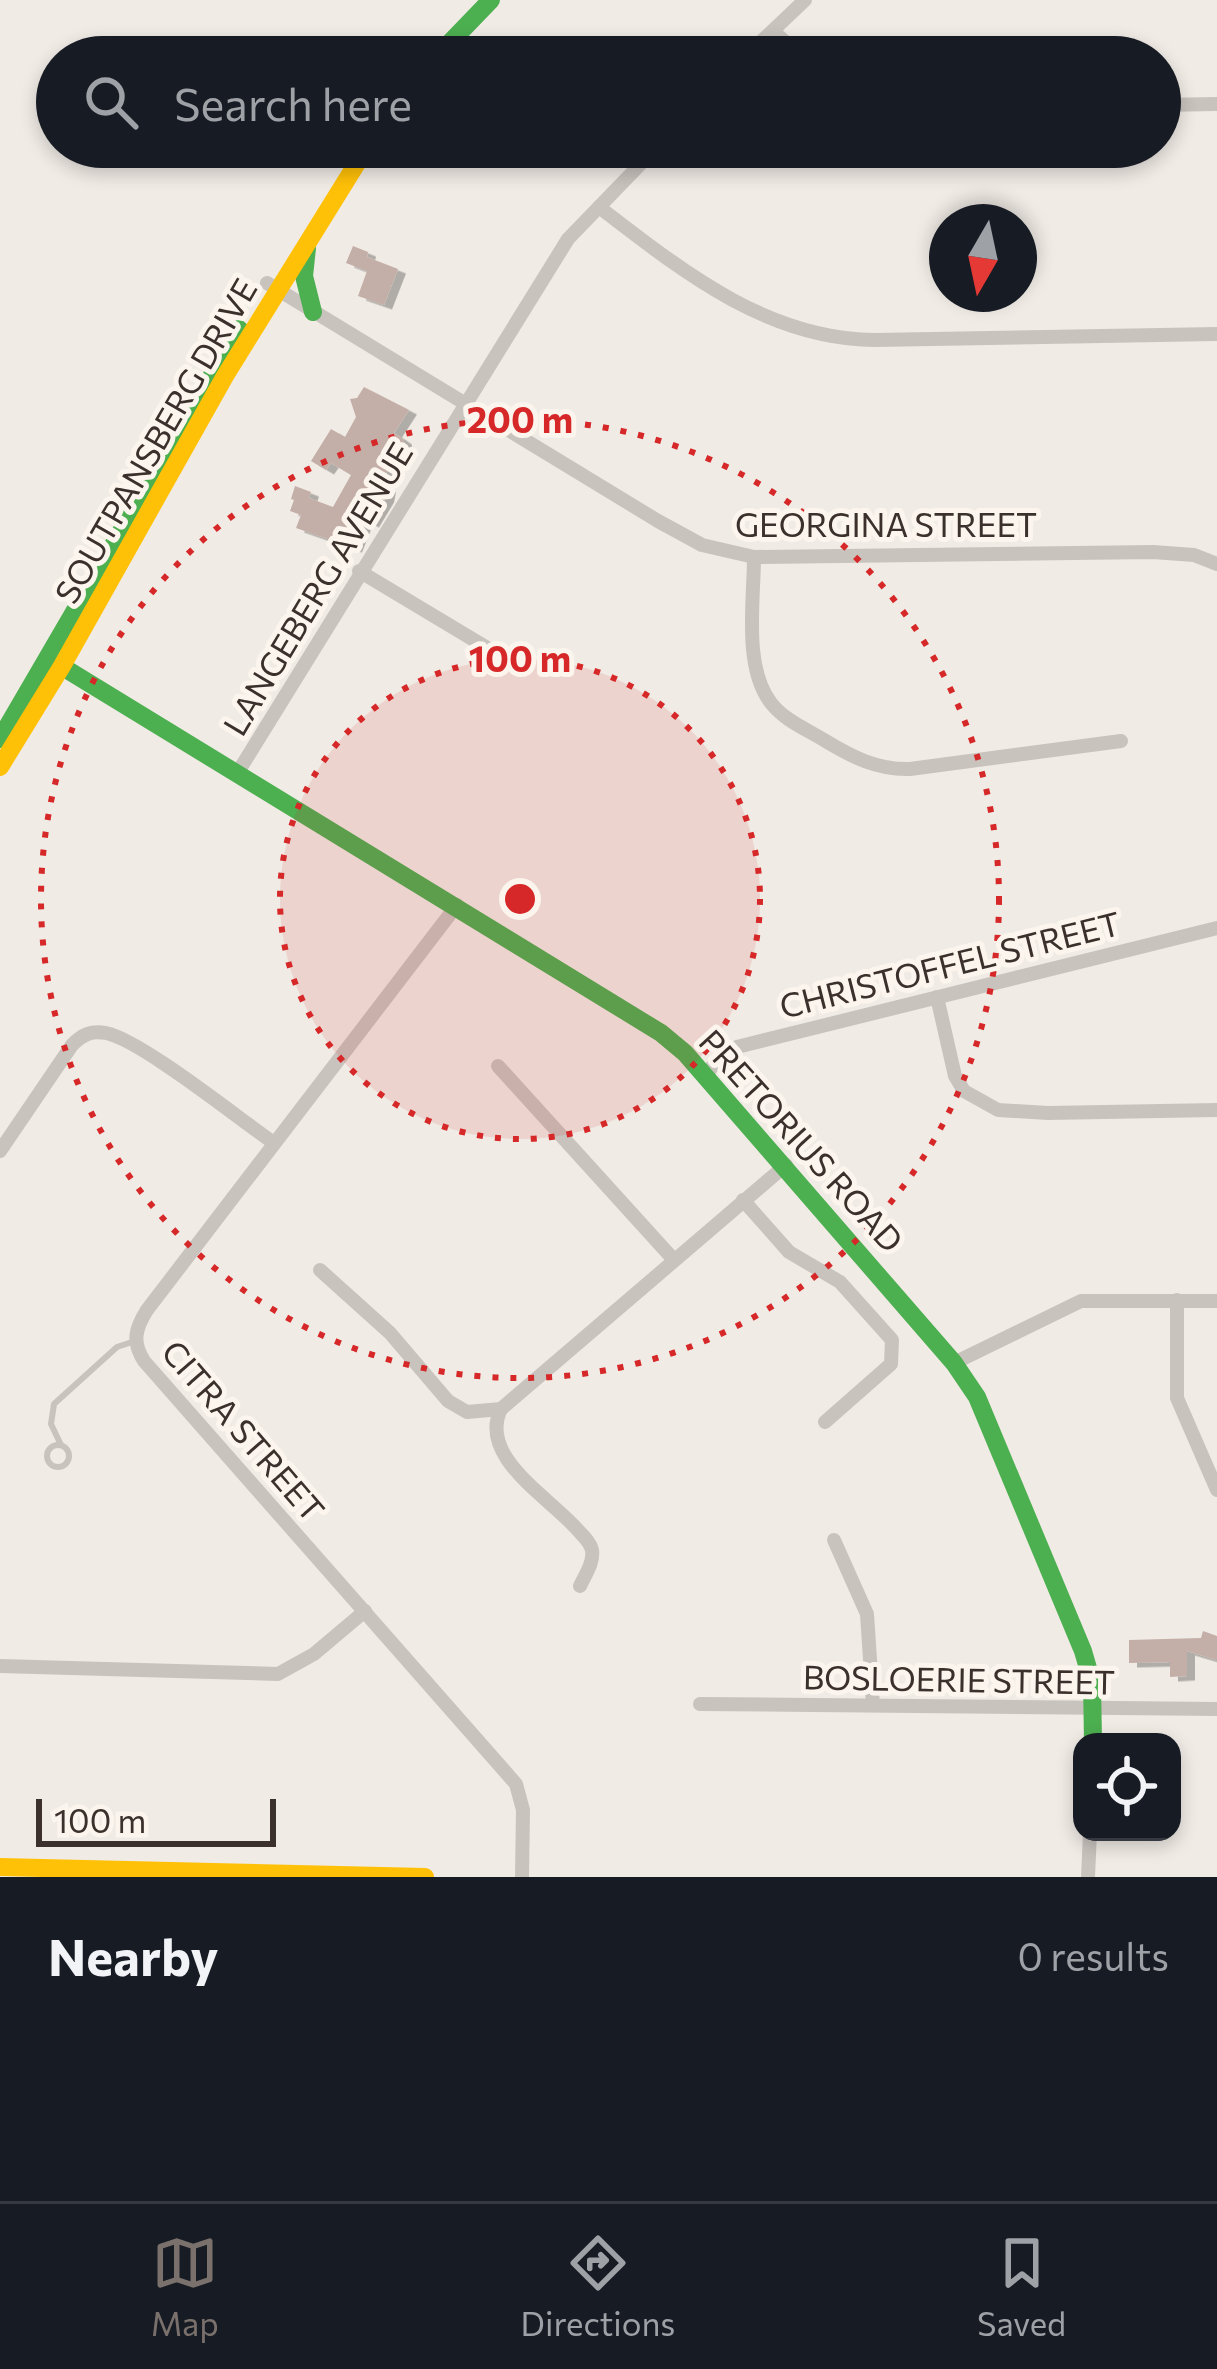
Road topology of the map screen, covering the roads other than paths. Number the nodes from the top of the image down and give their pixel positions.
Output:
1 (491, 0) edge
2 (805, 0) edge
3 (773, 31) junction
4 (456, 36) edge
5 (768, 36) edge
6 (779, 36) edge
7 (1217, 104) edge
8 (1181, 105) edge
9 (348, 168) edge
10 (350, 168) edge
11 (636, 168) edge
12 (598, 207) junction
13 (310, 238) junction
14 (272, 286) junction
15 (313, 313) junction
16 (1217, 334) edge
17 (464, 404) junction
18 (754, 557) junction
19 (1217, 563) edge
20 (359, 571) junction
21 (494, 652) dead end
22 (55, 662) junction
23 (0, 739) edge
24 (1121, 741) dead end
25 (0, 767) edge
26 (238, 772) junction
27 (458, 905) junction
28 (1217, 928) edge
29 (937, 997) junction
30 (498, 1066) dead end
31 (706, 1075) junction
32 (1217, 1110) edge
33 (274, 1144) junction
34 (0, 1151) edge
35 (786, 1165) junction
36 (743, 1200) junction
37 (674, 1260) junction
38 (320, 1270) dead end
39 (1177, 1300) junction
40 (1217, 1301) edge
41 (135, 1341) junction
42 (954, 1363) junction
43 (501, 1409) junction
44 (825, 1421) dead end
45 (61, 1445) dead end
46 (1217, 1490) edge
47 (835, 1540) dead end
48 (580, 1586) dead end
49 (365, 1611) junction
50 (0, 1666) edge
51 (700, 1704) dead end
52 (873, 1706) junction
53 (1094, 1707) junction
54 (1217, 1709) edge
55 (1093, 1733) edge
56 (1090, 1841) edge
57 (0, 1867) edge
58 (181, 1874) edge
59 (340, 1876) edge
60 (425, 1877) edge
61 (521, 1877) edge
62 (1088, 1877) edge

1 - 4 street
2 - 3 street
3 - 5 street
3 - 6 street
7 - 8 street
9 - 14 street, SOUTPANSBERG DRIVE
10 - 13 street, SOUTPANSBERG DRIVE
11 - 12 street, LANGEBERG AVENUE
12 - 16 street
12 - 17 street, LANGEBERG AVENUE
13 - 14 street, SOUTPANSBERG DRIVE
13 - 15 street
14 - 15 street, GEORGINA STREET
14 - 22 street, SOUTPANSBERG DRIVE
15 - 17 street, GEORGINA STREET
17 - 18 street, GEORGINA STREET
17 - 20 street, LANGEBERG AVENUE
18 - 19 street, GEORGINA STREET
18 - 24 street
20 - 21 street
20 - 26 street, LANGEBERG AVENUE
22 - 23 street, SOUTPANSBERG DRIVE
22 - 25 street, SOUTPANSBERG DRIVE
22 - 26 street, PRETORIUS ROAD
26 - 27 street, PRETORIUS ROAD
27 - 31 street, PRETORIUS ROAD
27 - 33 street, CITRA STREET
28 - 29 street, CHRISTOFFEL STREET
29 - 31 street, CHRISTOFFEL STREET
29 - 32 street
30 - 37 street
31 - 35 street, PRETORIUS ROAD
33 - 34 street
33 - 41 street, CITRA STREET
35 - 36 street
35 - 42 street, PRETORIUS ROAD
36 - 37 street
36 - 44 street
37 - 43 street
38 - 43 street
39 - 40 street
39 - 42 street
39 - 46 street
41 - 45 lane
41 - 49 street, CITRA STREET
42 - 53 street, PRETORIUS ROAD
43 - 48 street
47 - 52 street
49 - 50 street
49 - 61 street, CITRA STREET
51 - 52 street, BOSLOERIE STREET
52 - 53 street, BOSLOERIE STREET
53 - 54 street, BOSLOERIE STREET
53 - 55 street, PRETORIUS ROAD
56 - 62 street
57 - 58 street
58 - 59 street
59 - 60 street

